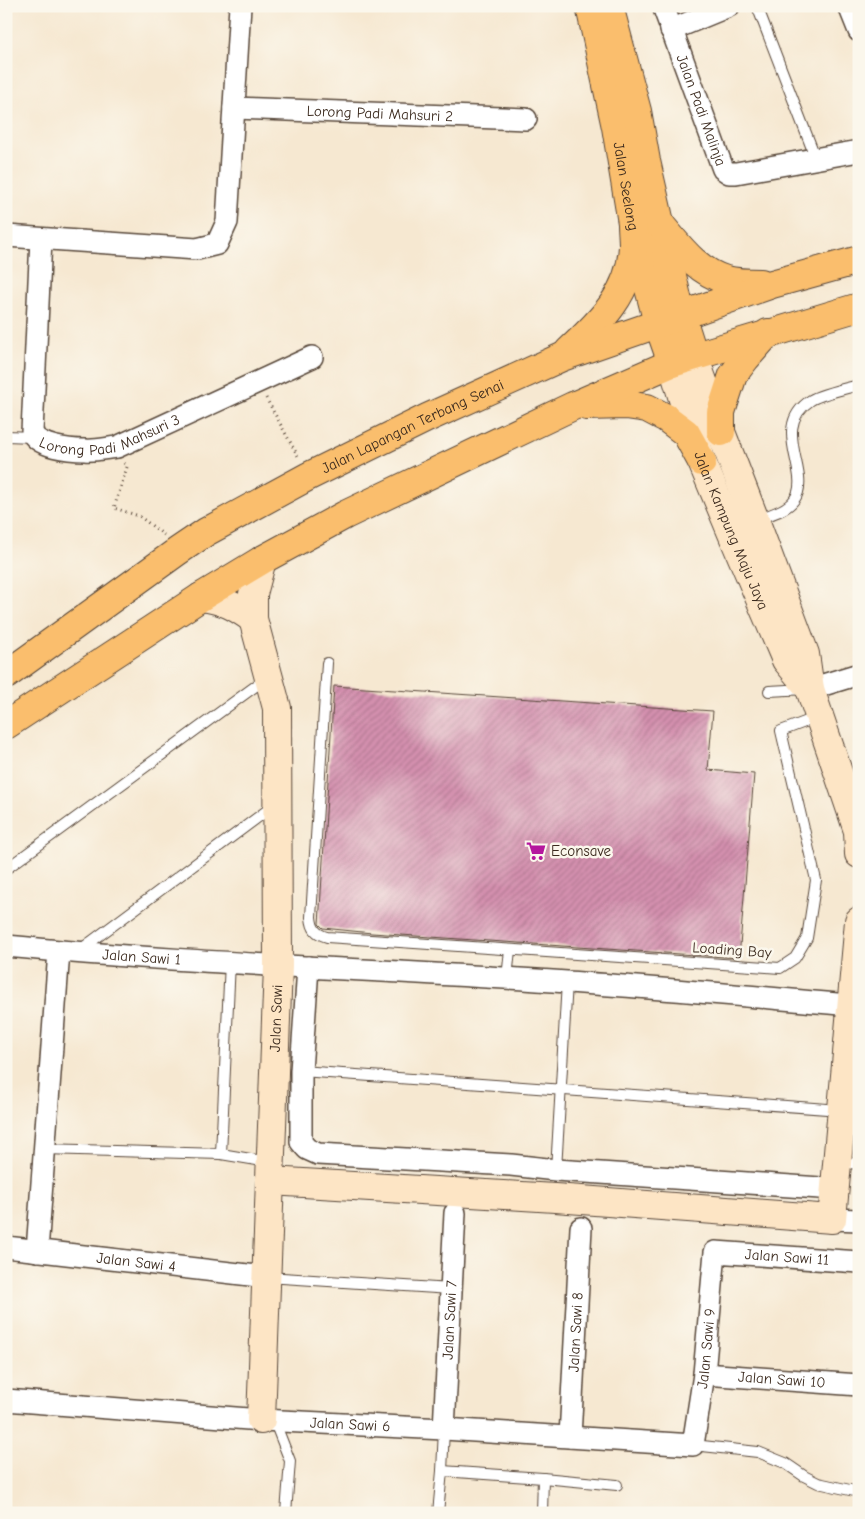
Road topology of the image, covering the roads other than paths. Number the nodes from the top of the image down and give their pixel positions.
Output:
1 (240, 6) edge
2 (590, 6) edge
3 (609, 6) edge
4 (663, 6) edge
5 (729, 6) edge
6 (757, 6) edge
7 (849, 6) edge
8 (671, 30) junction
9 (859, 31) edge
10 (234, 108) junction
11 (526, 120) dead end
12 (859, 150) edge
13 (816, 158) junction
14 (632, 223) junction
15 (660, 224) junction
16 (6, 236) edge
17 (41, 239) junction
18 (859, 260) edge
19 (772, 284) junction
20 (859, 307) edge
21 (669, 319) junction
22 (768, 333) junction
23 (312, 357) dead end
24 (562, 357) junction
25 (683, 359) junction
26 (859, 385) edge
27 (573, 406) junction
28 (721, 432) junction
29 (6, 436) edge
30 (33, 437) junction
31 (702, 462) junction
32 (755, 520) junction
33 (262, 560) junction
34 (201, 597) junction
35 (253, 619) junction
36 (327, 663) dead end
37 (859, 674) edge
38 (6, 675) edge
39 (268, 676) junction
40 (810, 688) junction
41 (768, 691) dead end
42 (819, 716) junction
43 (6, 725) edge
44 (277, 803) junction
45 (859, 842) edge
46 (6, 869) edge
47 (859, 921) edge
48 (6, 946) edge
49 (510, 950) junction
50 (68, 952) junction
51 (230, 962) junction
52 (278, 966) junction
53 (308, 967) junction
54 (507, 978) junction
55 (567, 982) junction
56 (851, 1005) junction
57 (301, 1071) junction
58 (560, 1089) junction
59 (842, 1110) junction
60 (44, 1150) junction
61 (221, 1154) junction
62 (848, 1163) edge
63 (556, 1170) junction
64 (270, 1171) junction
65 (835, 1189) junction
66 (455, 1213) dead end
67 (832, 1219) junction
68 (859, 1220) edge
69 (581, 1228) dead end
70 (6, 1247) edge
71 (36, 1251) junction
72 (715, 1252) joint
73 (859, 1262) edge
74 (266, 1276) junction
75 (451, 1289) junction
76 (704, 1374) junction
77 (859, 1385) edge
78 (6, 1400) edge
79 (268, 1420) junction
80 (444, 1429) junction
81 (570, 1436) junction
82 (694, 1444) junction
83 (442, 1471) junction
84 (543, 1478) junction
85 (616, 1485) dead end
86 (859, 1492) edge
87 (286, 1513) edge
88 (438, 1513) edge
89 (542, 1513) edge

1 - 10 street
2 - 14 main road, Jalan Seelong
3 - 15 main road, Jalan Seelong
4 - 8 street, Jalan Padi Malinja
5 - 8 street
6 - 13 lane
7 - 9 street
8 - 13 street, Jalan Padi Malinja
10 - 11 street, Lorong Padi Mahsuri 2
10 - 17 street
12 - 13 street, Jalan Padi Malinja
14 - 21 main road, Jalan Seelong
14 - 24 main road
15 - 19 main road
15 - 21 main road, Jalan Seelong
16 - 17 street
17 - 30 street, Lorong Padi Mahsuri 3
18 - 19 main road, Jalan Lapangan Terbang Senai
19 - 21 main road, Jalan Lapangan Terbang Senai
20 - 22 main road
21 - 24 main road, Jalan Lapangan Terbang Senai
21 - 25 main road, Jalan Seelong
22 - 25 main road
22 - 28 main road
23 - 30 street, Lorong Padi Mahsuri 3
24 - 38 main road, Jalan Lapangan Terbang Senai
25 - 27 main road
25 - 28 street, Jalan Kampung Maju Jaya
25 - 31 street, Jalan Kampung Maju Jaya
26 - 32 lane
27 - 31 main road
27 - 33 main road
28 - 32 street, Jalan Kampung Maju Jaya
29 - 30 lane
31 - 40 street, Jalan Kampung Maju Jaya
32 - 40 street, Jalan Kampung Maju Jaya
33 - 34 main road
33 - 35 street, Jalan Sawi
34 - 35 street
34 - 43 main road
35 - 39 street, Jalan Sawi
36 - 49 lane
37 - 40 street
39 - 44 street, Jalan Sawi
39 - 46 lane
40 - 41 lane
40 - 42 street, Jalan Kampung Maju Jaya
42 - 45 street, Jalan Kampung Maju Jaya
42 - 49 lane, Loading Bay
44 - 50 lane
44 - 52 street, Jalan Sawi
47 - 56 street
48 - 50 street, Jalan Sawi 1
49 - 54 lane
50 - 51 street, Jalan Sawi 1
50 - 60 street
51 - 52 street, Jalan Sawi 1
51 - 61 lane
52 - 53 street, Jalan Sawi 1
52 - 64 street, Jalan Sawi
53 - 54 street, Jalan Sawi 1
53 - 57 street
54 - 55 street, Jalan Sawi 1
55 - 56 street, Jalan Sawi 1
55 - 58 lane
56 - 59 street
57 - 58 lane
57 - 63 street
58 - 59 lane
58 - 63 lane
59 - 62 street
60 - 61 lane
60 - 71 street
61 - 64 lane
62 - 65 street
63 - 65 street
64 - 67 street
64 - 74 street, Jalan Sawi
65 - 67 street
66 - 75 street, Jalan Sawi 7
67 - 68 street
69 - 81 street, Jalan Sawi 8
70 - 71 street, Jalan Sawi 4
71 - 74 street, Jalan Sawi 4
72 - 73 street, Jalan Sawi 11
72 - 76 street, Jalan Sawi 9
74 - 75 lane
74 - 79 street, Jalan Sawi
75 - 80 street, Jalan Sawi 7
76 - 77 street, Jalan Sawi 10
76 - 82 street, Jalan Sawi 9
78 - 79 street, Jalan Sawi 6
79 - 80 street, Jalan Sawi 6
79 - 87 lane
80 - 81 street, Jalan Sawi 6
80 - 83 lane
81 - 82 street, Jalan Sawi 6
82 - 86 lane
83 - 84 lane
83 - 88 lane
84 - 85 lane
84 - 89 lane

